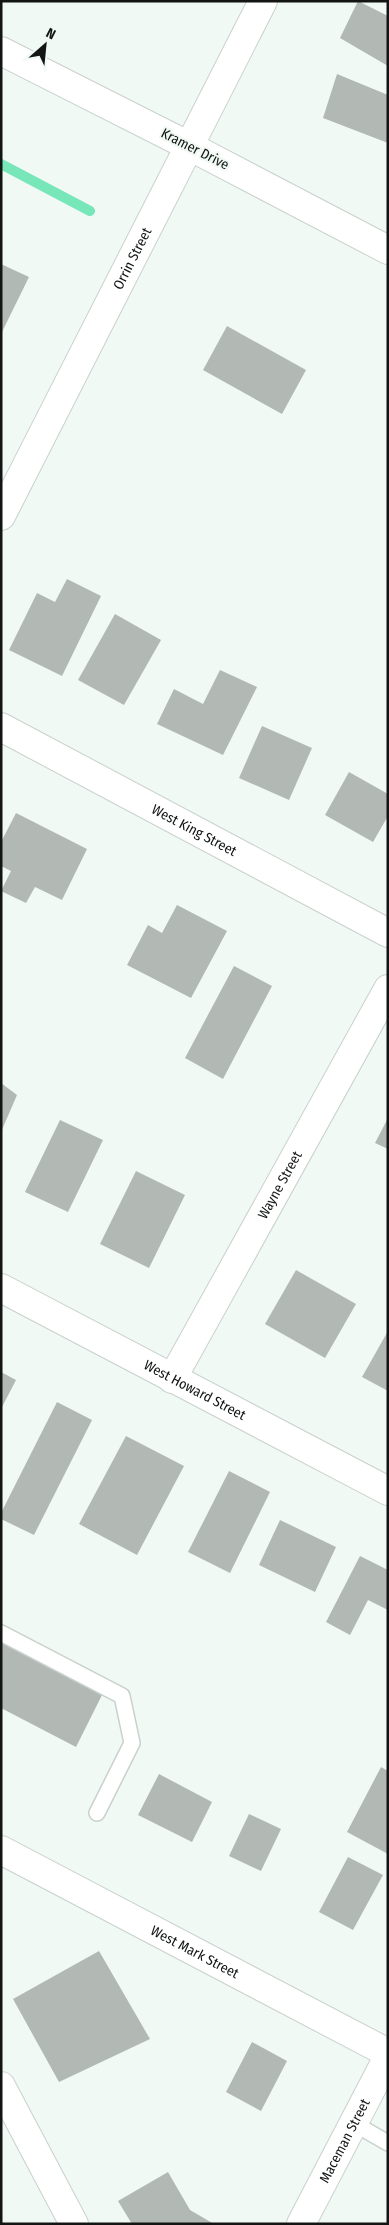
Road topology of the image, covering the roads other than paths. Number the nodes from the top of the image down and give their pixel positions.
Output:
1 (263, 1) edge
2 (1, 51) edge
3 (189, 146) junction
4 (388, 250) edge
5 (3, 506) edge
6 (1, 727) edge
7 (388, 933) edge
8 (388, 989) edge
9 (1, 1288) edge
10 (172, 1379) junction
11 (388, 1491) edge
12 (1, 1633) edge
13 (97, 1813) dead end
14 (1, 1850) edge
15 (388, 2055) edge
16 (1, 2086) edge
17 (353, 2123) junction
18 (388, 2143) edge
19 (304, 2222) edge
20 (74, 2224) edge

1 - 3 street, Orrin Street
2 - 3 street, Kramer Drive
3 - 4 street, Kramer Drive
3 - 5 street, Orrin Street
6 - 7 street, West King Street
8 - 10 street, Wayne Street
9 - 10 street, West Howard Street
10 - 11 street, West Howard Street
12 - 13 lane
14 - 15 street, West Mark Street
15 - 17 street, Maceman Street
16 - 20 street
17 - 18 lane
17 - 19 street, Maceman Street

